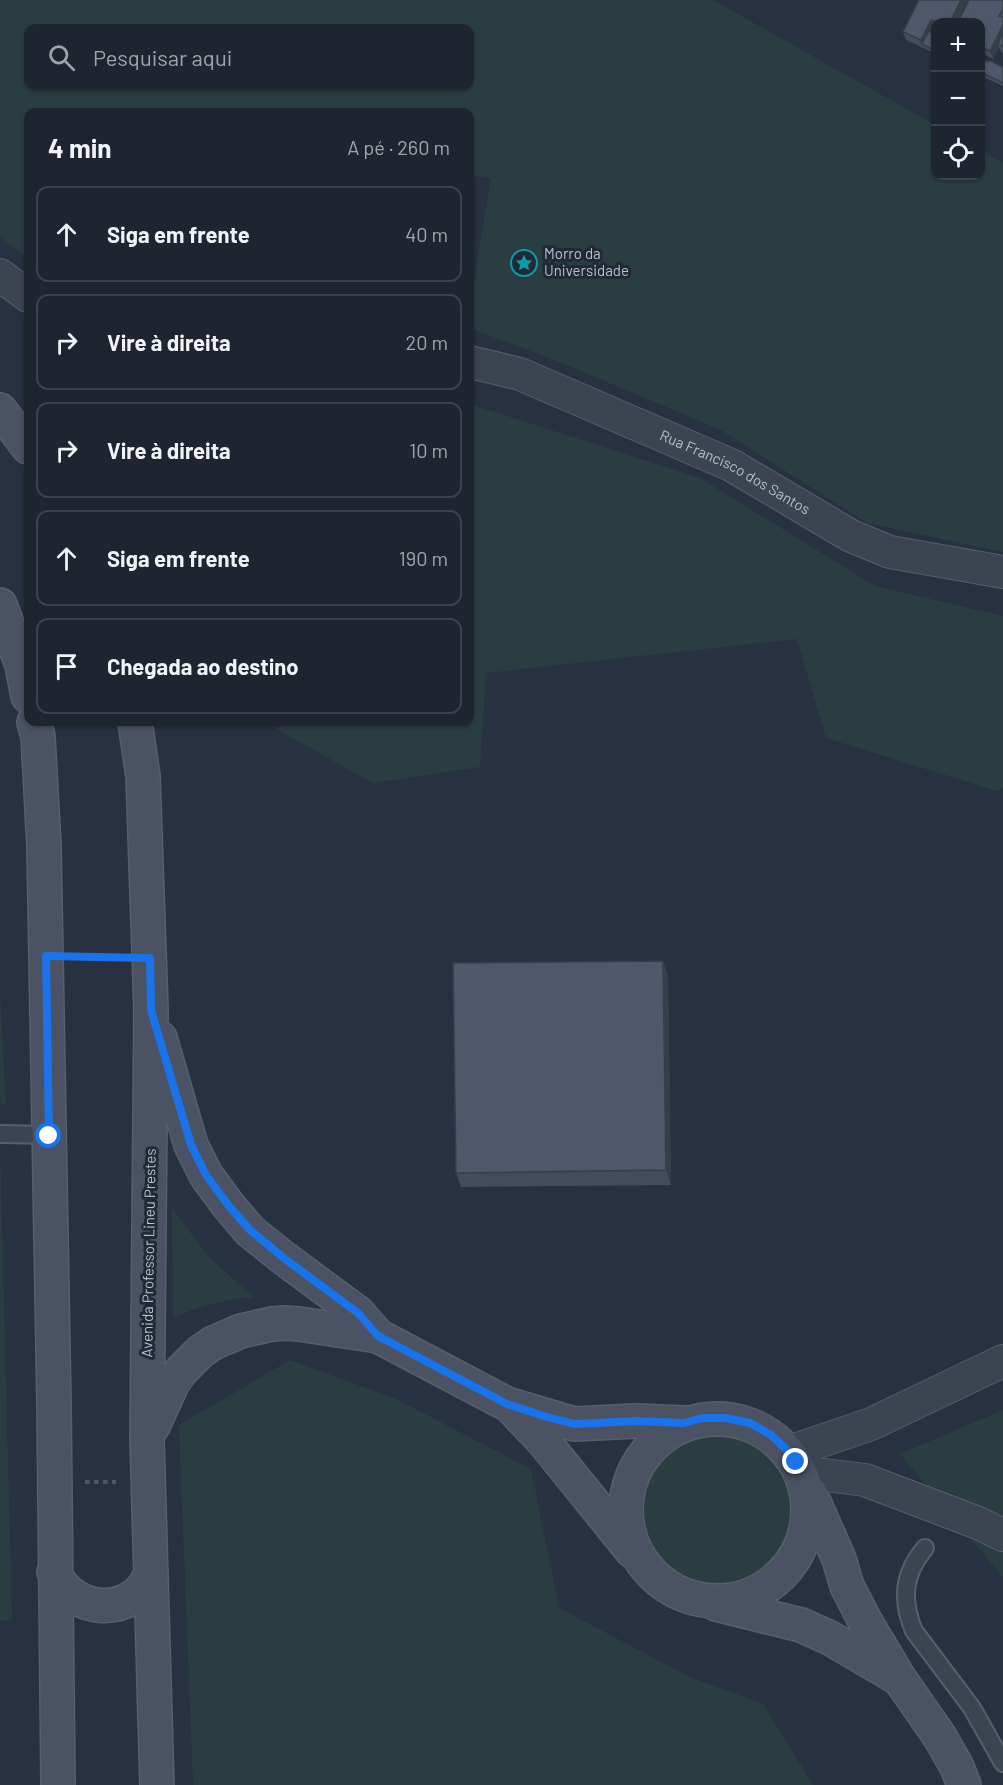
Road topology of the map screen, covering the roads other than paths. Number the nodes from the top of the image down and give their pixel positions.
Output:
1 (0, 275) edge
2 (24, 293) edge
3 (474, 363) edge
4 (0, 410) edge
5 (24, 442) edge
6 (1003, 573) edge
7 (0, 605) edge
8 (24, 675) edge
9 (35, 726) edge
10 (136, 726) edge
11 (151, 1010) junction
12 (0, 1134) edge
13 (49, 1136) junction
14 (378, 1336) junction
15 (1003, 1361) edge
16 (507, 1404) junction
17 (684, 1423) junction
18 (147, 1438) junction
19 (798, 1468) junction
20 (1003, 1535) edge
21 (925, 1548) dead end
22 (634, 1554) junction
23 (54, 1572) junction
24 (151, 1573) junction
25 (700, 1600) junction
26 (899, 1678) junction
27 (1003, 1763) edge
28 (58, 1785) edge
29 (157, 1785) edge
30 (963, 1785) edge

1 - 2 street
3 - 6 street, Rua Francisco dos Santos
4 - 5 street
7 - 8 street
9 - 13 street
10 - 11 street, Avenida Professor Lineu Prestes
11 - 14 street
11 - 18 street, Avenida Professor Lineu Prestes
12 - 13 lane
13 - 23 street
14 - 16 street
14 - 18 street
15 - 19 street
16 - 17 street
16 - 22 street
17 - 19 street
17 - 22 street
18 - 24 street, Avenida Professor Lineu Prestes
19 - 20 street
19 - 25 street
19 - 26 street
21 - 27 lane
22 - 25 street
23 - 24 street
23 - 28 street
24 - 29 street, Avenida Professor Lineu Prestes
25 - 26 street
26 - 30 street

